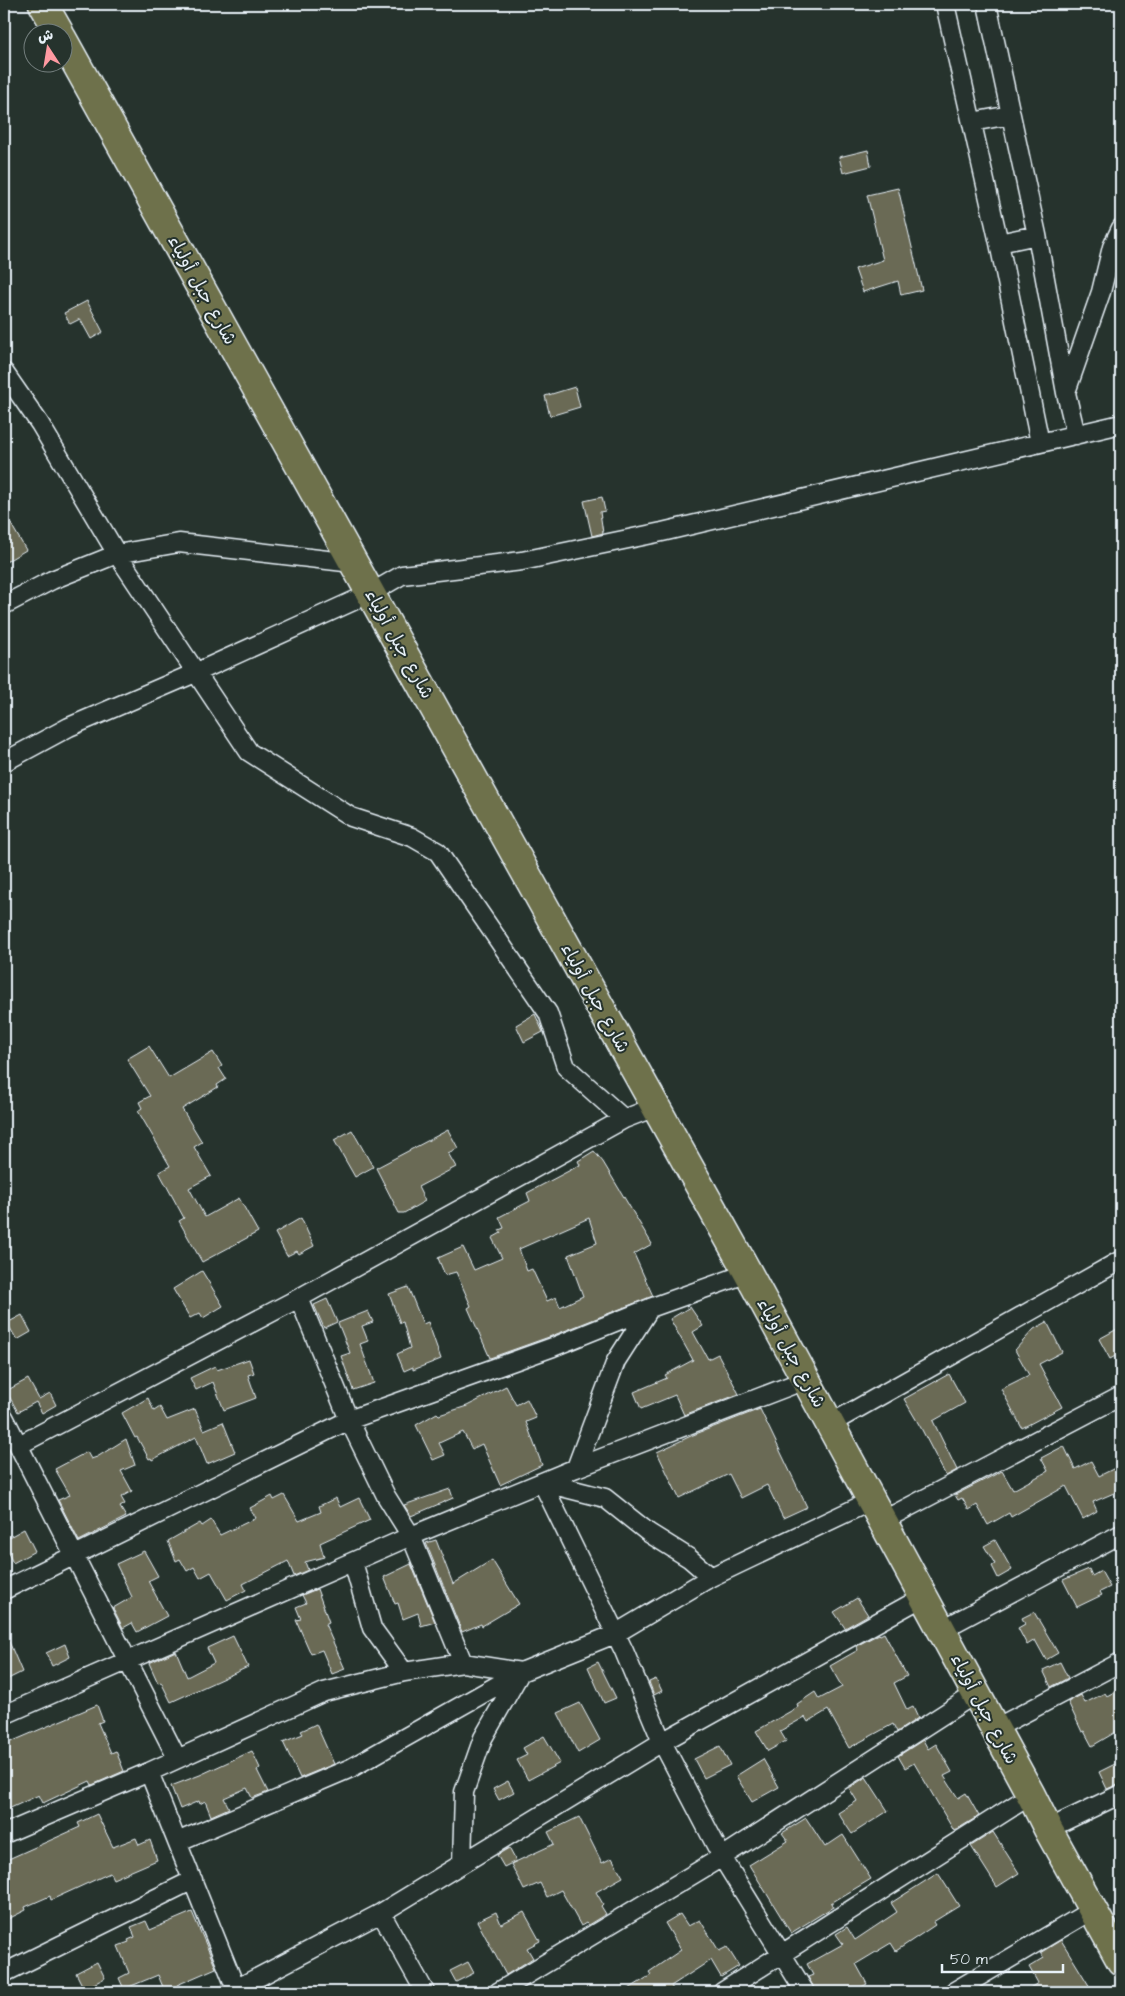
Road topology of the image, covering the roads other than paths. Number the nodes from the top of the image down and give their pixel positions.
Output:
1 (43, 4) edge
2 (945, 4) edge
3 (987, 4) edge
4 (53, 22) edge
5 (72, 56) edge
6 (1010, 115) junction
7 (972, 122) junction
8 (1121, 228) edge
9 (1037, 235) junction
10 (999, 243) junction
11 (4, 372) edge
12 (1066, 393) junction
13 (1121, 424) edge
14 (1076, 434) junction
15 (1040, 443) junction
16 (117, 554) junction
17 (353, 563) junction
18 (371, 593) junction
19 (4, 605) edge
20 (195, 673) junction
21 (4, 762) edge
22 (655, 1107) junction
23 (624, 1119) junction
24 (1121, 1260) edge
25 (748, 1273) junction
26 (298, 1298) junction
27 (650, 1308) junction
28 (805, 1380) junction
29 (1121, 1396) edge
30 (349, 1420) junction
31 (5, 1422) edge
32 (830, 1424) junction
33 (19, 1445) junction
34 (576, 1468) junction
35 (542, 1482) junction
36 (876, 1511) junction
37 (1121, 1534) edge
38 (411, 1536) junction
39 (74, 1555) junction
40 (353, 1562) junction
41 (711, 1577) junction
42 (4, 1590) edge
43 (923, 1597) junction
44 (941, 1630) junction
45 (615, 1634) junction
46 (128, 1660) junction
47 (1121, 1662) edge
48 (463, 1663) junction
49 (404, 1672) junction
50 (521, 1672) junction
51 (975, 1694) junction
52 (4, 1715) edge
53 (994, 1729) junction
54 (662, 1742) junction
55 (177, 1758) junction
56 (149, 1772) junction
57 (1121, 1794) edge
58 (1031, 1795) junction
59 (1048, 1829) junction
60 (4, 1834) edge
61 (177, 1842) junction
62 (722, 1857) junction
63 (462, 1864) junction
64 (192, 1880) junction
65 (1092, 1910) junction
66 (381, 1913) junction
67 (1114, 1932) edge
68 (781, 1953) junction
69 (1121, 1961) edge
70 (4, 1973) edge
71 (233, 1990) edge
72 (425, 1992) edge
73 (498, 1992) edge
74 (722, 1992) edge
75 (805, 1992) edge
76 (953, 1992) edge

1 - 4 highway
2 - 7 street
3 - 6 street
5 - 17 highway, شارع جبل أولياء
6 - 7 street
6 - 9 street
7 - 10 street
8 - 12 street
9 - 10 street
9 - 12 street
10 - 15 street
11 - 16 street
12 - 14 street
13 - 14 street
14 - 15 street
15 - 18 street
16 - 17 street
16 - 19 street
16 - 20 street
17 - 18 highway, شارع جبل أولياء
18 - 20 street
18 - 22 highway, شارع جبل أولياء
20 - 21 street
20 - 23 street
22 - 23 street
22 - 25 highway, شارع جبل أولياء
23 - 26 street
24 - 32 street
25 - 27 street
25 - 28 highway, شارع جبل أولياء
26 - 30 street
26 - 33 street
27 - 30 street
27 - 34 street
28 - 32 highway, شارع جبل أولياء
28 - 34 street
29 - 36 street
30 - 38 street
30 - 39 street
31 - 33 street
32 - 36 highway, شارع جبل أولياء
33 - 39 street
34 - 35 street
35 - 38 street
35 - 41 street
35 - 45 street
36 - 41 street
36 - 43 highway, شارع جبل أولياء
37 - 44 street
38 - 40 street
38 - 48 street
39 - 42 street
39 - 46 street
40 - 46 street
40 - 49 street
41 - 45 street
43 - 44 highway, شارع جبل أولياء
43 - 54 street
44 - 51 highway, شارع جبل أولياء
45 - 50 street
45 - 54 street
46 - 52 street
46 - 55 street
47 - 53 street
48 - 49 street
48 - 50 street
49 - 55 street
50 - 61 street
50 - 63 street
51 - 53 highway, شارع جبل أولياء
51 - 62 street
53 - 58 highway, شارع جبل أولياء
54 - 62 street
54 - 63 street
55 - 56 street
56 - 60 street
56 - 61 street
57 - 59 street
58 - 59 highway, شارع جبل أولياء
58 - 68 street
59 - 65 highway, شارع جبل أولياء
61 - 64 street
62 - 68 street
62 - 73 street
63 - 66 street
64 - 70 street
64 - 71 street
65 - 67 highway, شارع جبل أولياء
65 - 76 street
66 - 71 street
66 - 72 street
67 - 69 highway, شارع جبل أولياء
68 - 74 street
68 - 75 street

